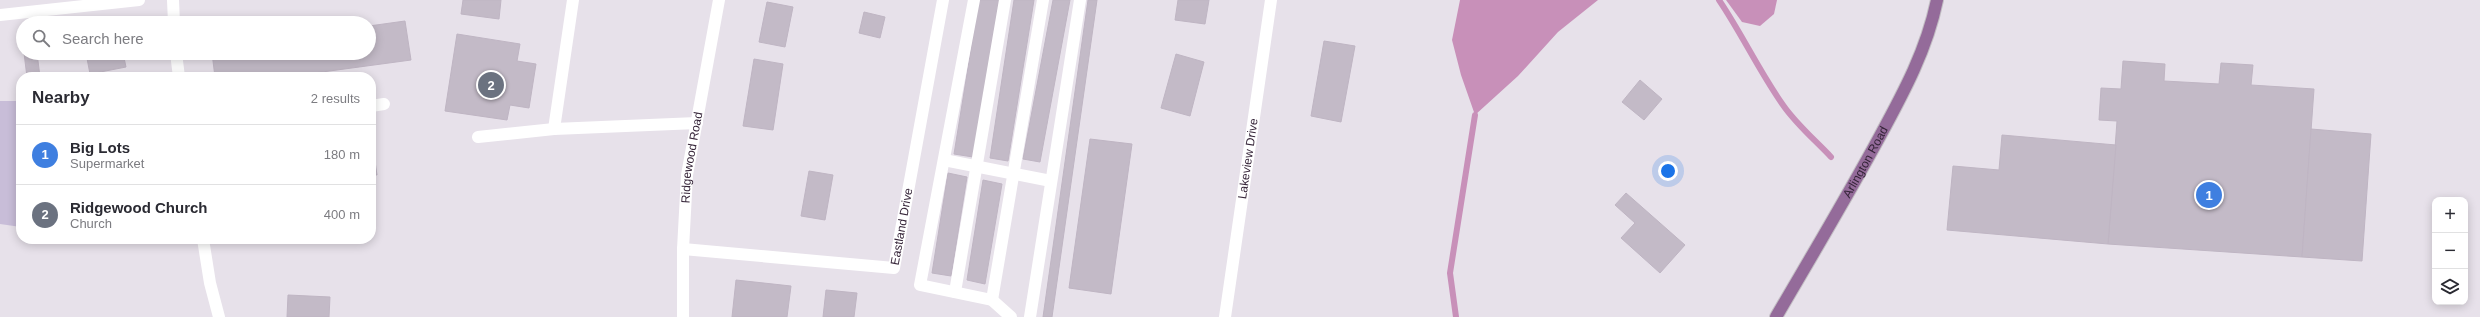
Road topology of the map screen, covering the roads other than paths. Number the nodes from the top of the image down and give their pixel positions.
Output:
1 (139, 0) edge
2 (173, 0) edge
3 (573, 0) edge
4 (719, 0) edge
5 (943, 0) edge
6 (974, 0) edge
7 (1005, 0) edge
8 (1043, 0) edge
9 (1080, 0) edge
10 (1271, 0) edge
11 (1938, 0) edge
12 (0, 15) edge
13 (174, 16) edge
14 (177, 60) edge
15 (178, 72) edge
16 (384, 104) dead end
17 (376, 105) edge
18 (697, 123) junction
19 (554, 130) junction
20 (478, 137) dead end
21 (944, 160) junction
22 (976, 166) junction
23 (1013, 173) junction
24 (1052, 181) junction
25 (204, 244) edge
26 (683, 249) junction
27 (955, 292) junction
28 (992, 300) junction
29 (219, 317) edge
30 (683, 317) edge
31 (1011, 317) edge
32 (1030, 317) edge
33 (1225, 317) edge
34 (1776, 317) edge

1 - 12 street
2 - 13 street
3 - 19 street
4 - 18 street, Ridgewood Road
5 - 26 street, Eastland Drive
6 - 21 street
7 - 22 street
8 - 23 street
9 - 24 street
10 - 33 street, Lakeview Drive
11 - 34 main road, Arlington Road
14 - 15 street
16 - 17 street
18 - 19 street
18 - 26 street, Ridgewood Road
19 - 20 street
21 - 22 street
21 - 27 street
22 - 23 street
22 - 27 street
23 - 24 street
23 - 28 street
24 - 32 street
25 - 29 street
26 - 30 street, Ridgewood Road
27 - 28 street
28 - 31 street

